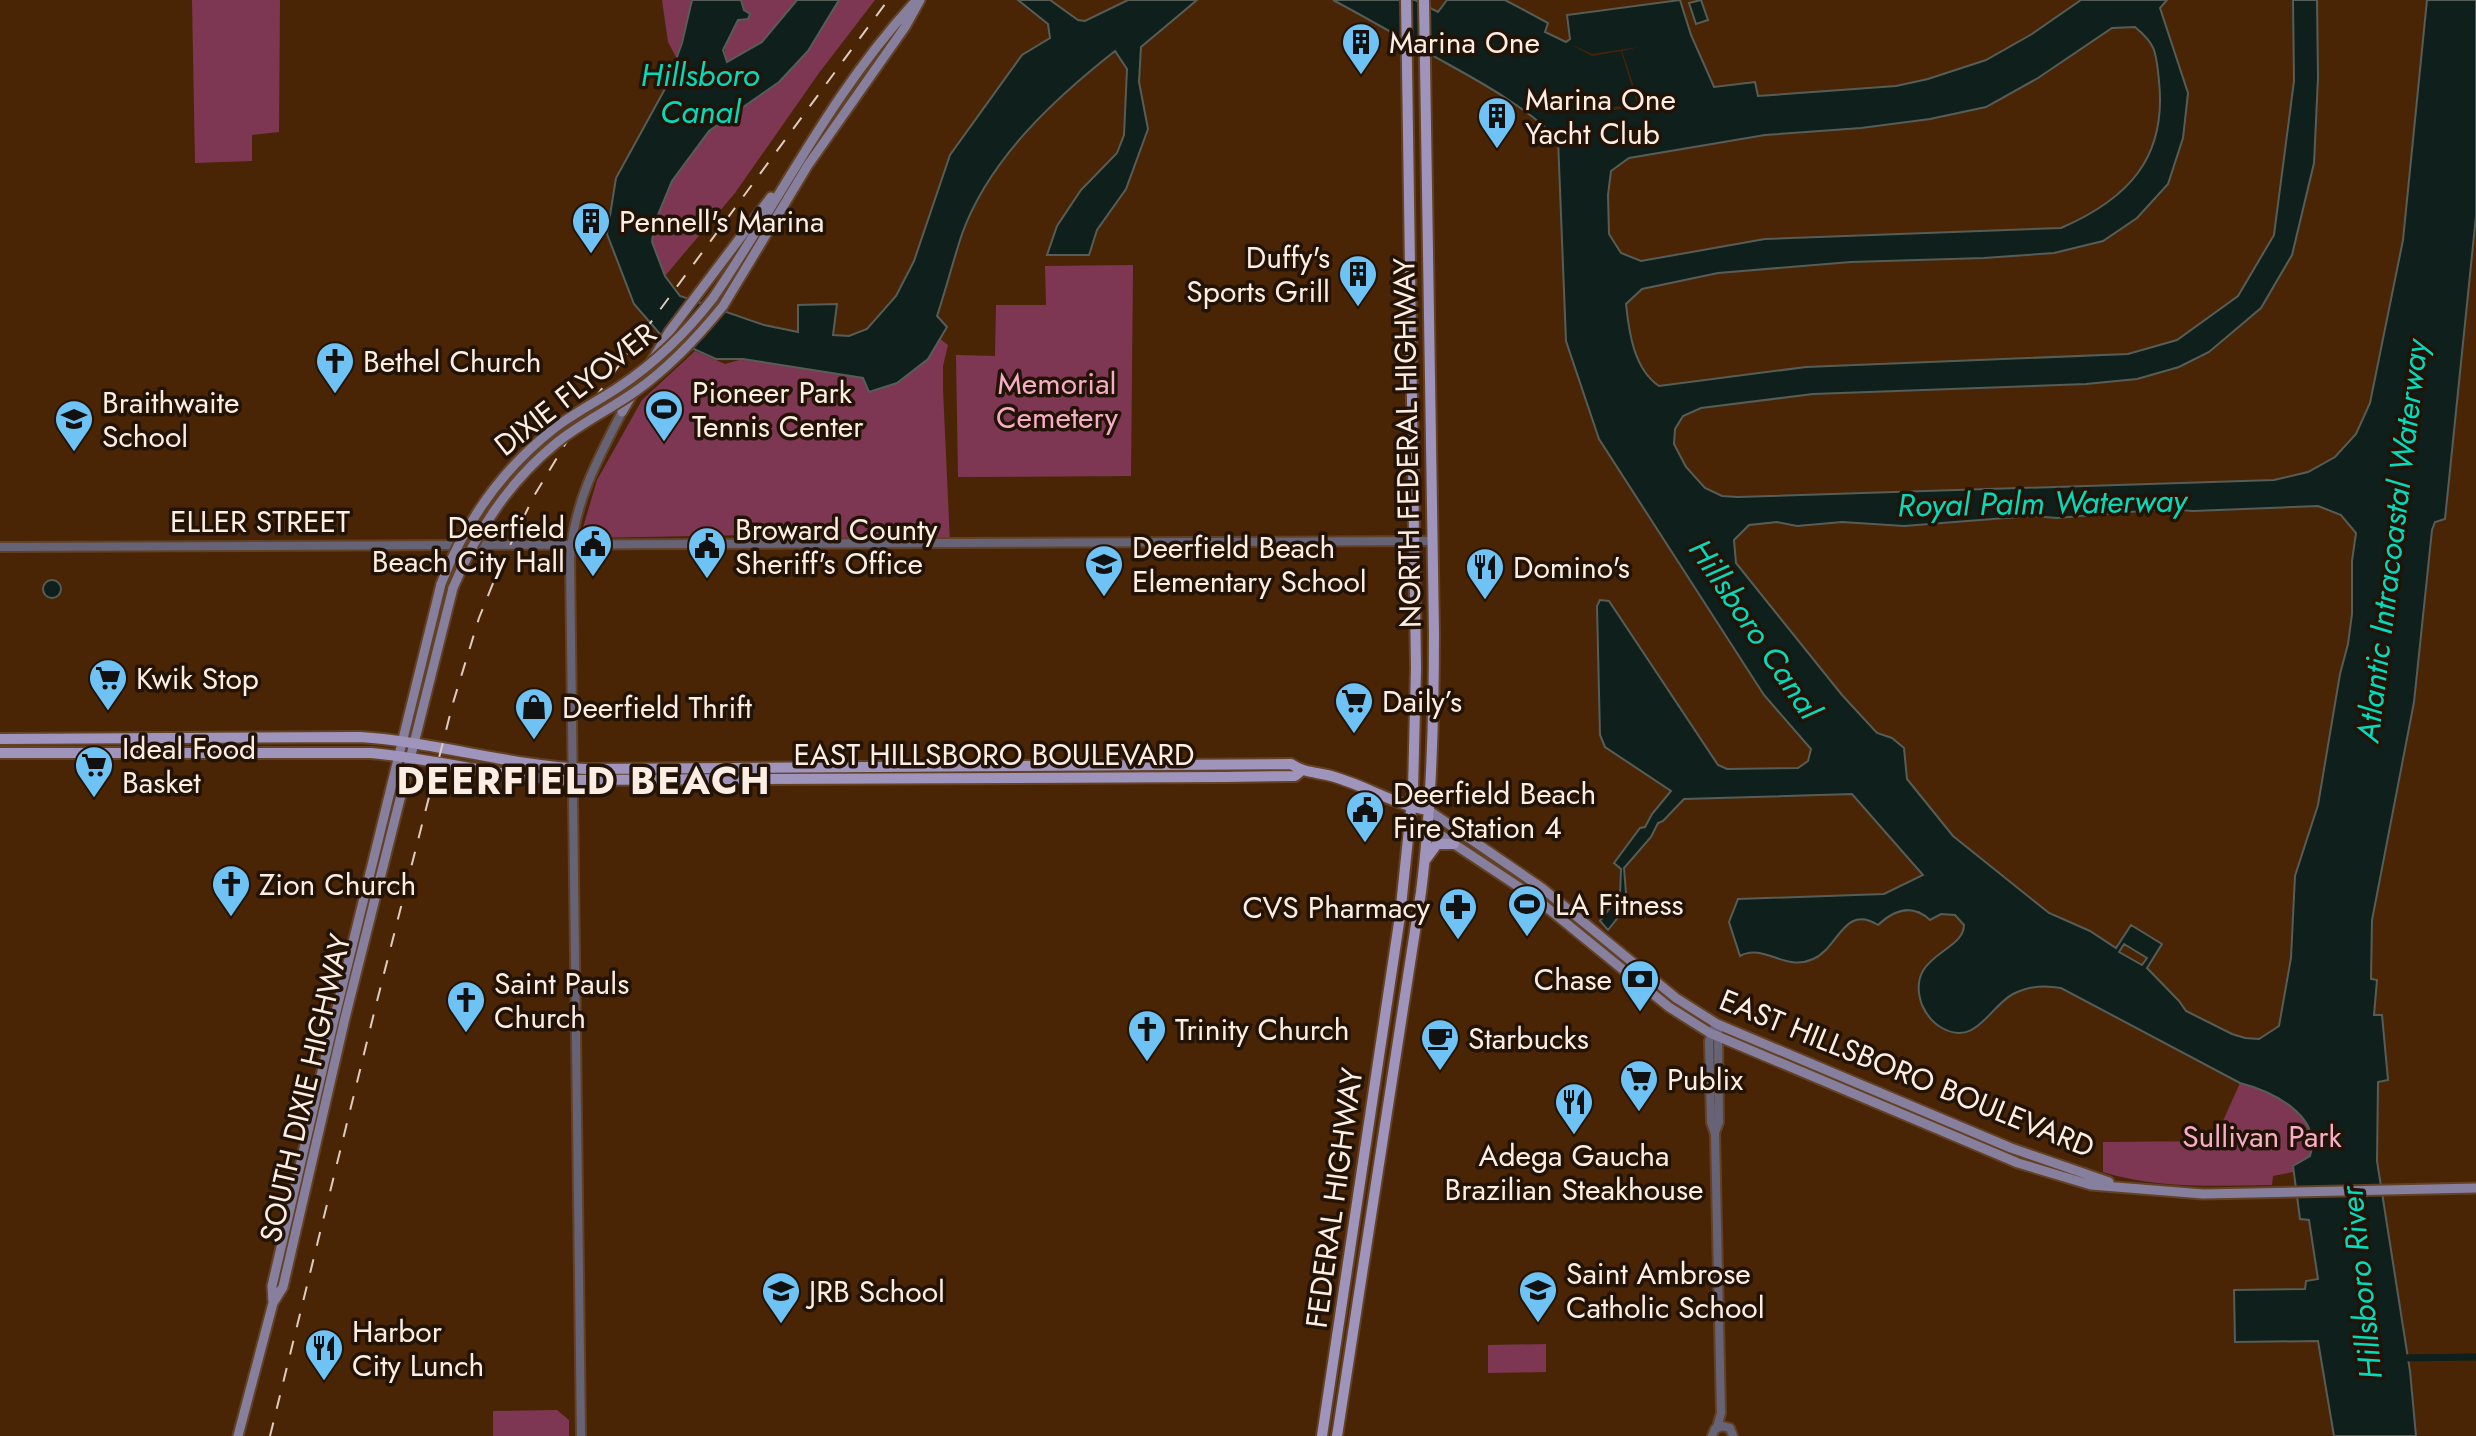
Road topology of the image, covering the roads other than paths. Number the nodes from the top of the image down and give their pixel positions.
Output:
1 (919, 0) edge
2 (1406, 0) edge
3 (1424, 1) edge
4 (784, 183) junction
5 (784, 204) junction
6 (1410, 234) junction
7 (1429, 257) junction
8 (1410, 267) junction
9 (1430, 290) junction
10 (1412, 387) junction
11 (1431, 408) junction
12 (622, 412) joint
13 (1414, 541) junction
14 (1433, 541) junction
15 (571, 543) junction
16 (0, 547) edge
17 (1416, 681) joint
18 (0, 739) edge
19 (409, 742) junction
20 (0, 753) edge
21 (405, 756) junction
22 (1084, 767) junction
23 (1301, 771) junction
24 (571, 774) junction
25 (1070, 778) junction
26 (1411, 807) junction
27 (1428, 810) junction
28 (1427, 826) junction
29 (1454, 844) junction
30 (1425, 861) junction
31 (1515, 884) junction
32 (1542, 888) junction
33 (1534, 897) junction
34 (1558, 901) junction
35 (1619, 965) junction
36 (1646, 973) junction
37 (1715, 1031) junction
38 (1874, 1103) junction
39 (1908, 1105) junction
40 (1911, 1118) junction
41 (1962, 1128) junction
42 (2116, 1185) junction
43 (2476, 1188) edge
44 (1354, 1226) junction
45 (1350, 1252) junction
46 (1365, 1253) junction
47 (1362, 1274) junction
48 (1328, 1398) junction
49 (1721, 1413) junction
50 (1727, 1427) junction
51 (1338, 1432) edge
52 (1714, 1432) edge
53 (1325, 1434) edge
54 (238, 1436) edge
55 (581, 1436) edge
56 (1733, 1436) edge

1 - 4 main road
1 - 5 main road
2 - 6 main road, NORTH FEDERAL HIGHWAY
3 - 7 main road, NORTH FEDERAL HIGHWAY
4 - 5 main road
4 - 12 main road
4 - 19 main road, DIXIE FLYOVER, bridge
5 - 19 main road, DIXIE FLYOVER, bridge
6 - 7 main road
6 - 8 main road, NORTH FEDERAL HIGHWAY
7 - 9 main road, NORTH FEDERAL HIGHWAY
8 - 9 main road
8 - 10 main road, NORTH FEDERAL HIGHWAY
9 - 11 main road, NORTH FEDERAL HIGHWAY
10 - 11 main road
10 - 13 main road, NORTH FEDERAL HIGHWAY
11 - 14 main road, NORTH FEDERAL HIGHWAY
12 - 15 street
13 - 14 street, ELLER STREET
13 - 15 street, ELLER STREET
13 - 17 main road, NORTH FEDERAL HIGHWAY
14 - 27 main road, NORTH FEDERAL HIGHWAY
15 - 16 street, ELLER STREET
15 - 24 street
17 - 26 main road, FEDERAL HIGHWAY
18 - 19 main road, EAST HILLSBORO BOULEVARD
19 - 21 main road, SOUTH DIXIE HIGHWAY
19 - 24 main road, EAST HILLSBORO BOULEVARD
20 - 21 main road, EAST HILLSBORO BOULEVARD
21 - 24 main road, EAST HILLSBORO BOULEVARD
21 - 54 main road, SOUTH DIXIE HIGHWAY
22 - 23 main road, EAST HILLSBORO BOULEVARD
22 - 24 main road, EAST HILLSBORO BOULEVARD
22 - 25 main road
23 - 25 main road, EAST HILLSBORO BOULEVARD
23 - 26 main road, EAST HILLSBORO BOULEVARD
24 - 25 main road, EAST HILLSBORO BOULEVARD
24 - 55 street
26 - 27 main road, EAST HILLSBORO BOULEVARD
26 - 28 main road, EAST HILLSBORO BOULEVARD
26 - 44 main road, FEDERAL HIGHWAY
27 - 28 main road, NORTH FEDERAL HIGHWAY
27 - 32 main road, EAST HILLSBORO BOULEVARD
28 - 29 main road, EAST HILLSBORO BOULEVARD
28 - 30 main road, FEDERAL HIGHWAY
29 - 30 main road
29 - 31 main road, EAST HILLSBORO BOULEVARD
30 - 46 main road, FEDERAL HIGHWAY
31 - 32 main road
31 - 33 main road, EAST HILLSBORO BOULEVARD
32 - 34 main road, EAST HILLSBORO BOULEVARD
33 - 34 main road
33 - 35 main road, EAST HILLSBORO BOULEVARD
34 - 36 main road, EAST HILLSBORO BOULEVARD
35 - 36 main road
35 - 37 main road, EAST HILLSBORO BOULEVARD
36 - 37 main road, EAST HILLSBORO BOULEVARD
37 - 38 main road, EAST HILLSBORO BOULEVARD
37 - 39 main road, EAST HILLSBORO BOULEVARD
37 - 49 street
38 - 39 main road
38 - 40 main road, EAST HILLSBORO BOULEVARD
39 - 41 main road, EAST HILLSBORO BOULEVARD
40 - 41 main road
40 - 42 main road, EAST HILLSBORO BOULEVARD
41 - 42 main road, EAST HILLSBORO BOULEVARD
42 - 43 main road, EAST HILLSBORO BOULEVARD
44 - 45 main road, FEDERAL HIGHWAY
44 - 46 main road
45 - 47 main road
45 - 48 main road, FEDERAL HIGHWAY
46 - 47 main road, FEDERAL HIGHWAY
47 - 51 main road, FEDERAL HIGHWAY
48 - 51 main road
48 - 53 main road, FEDERAL HIGHWAY
49 - 50 street
49 - 52 street
50 - 52 street
50 - 56 street

